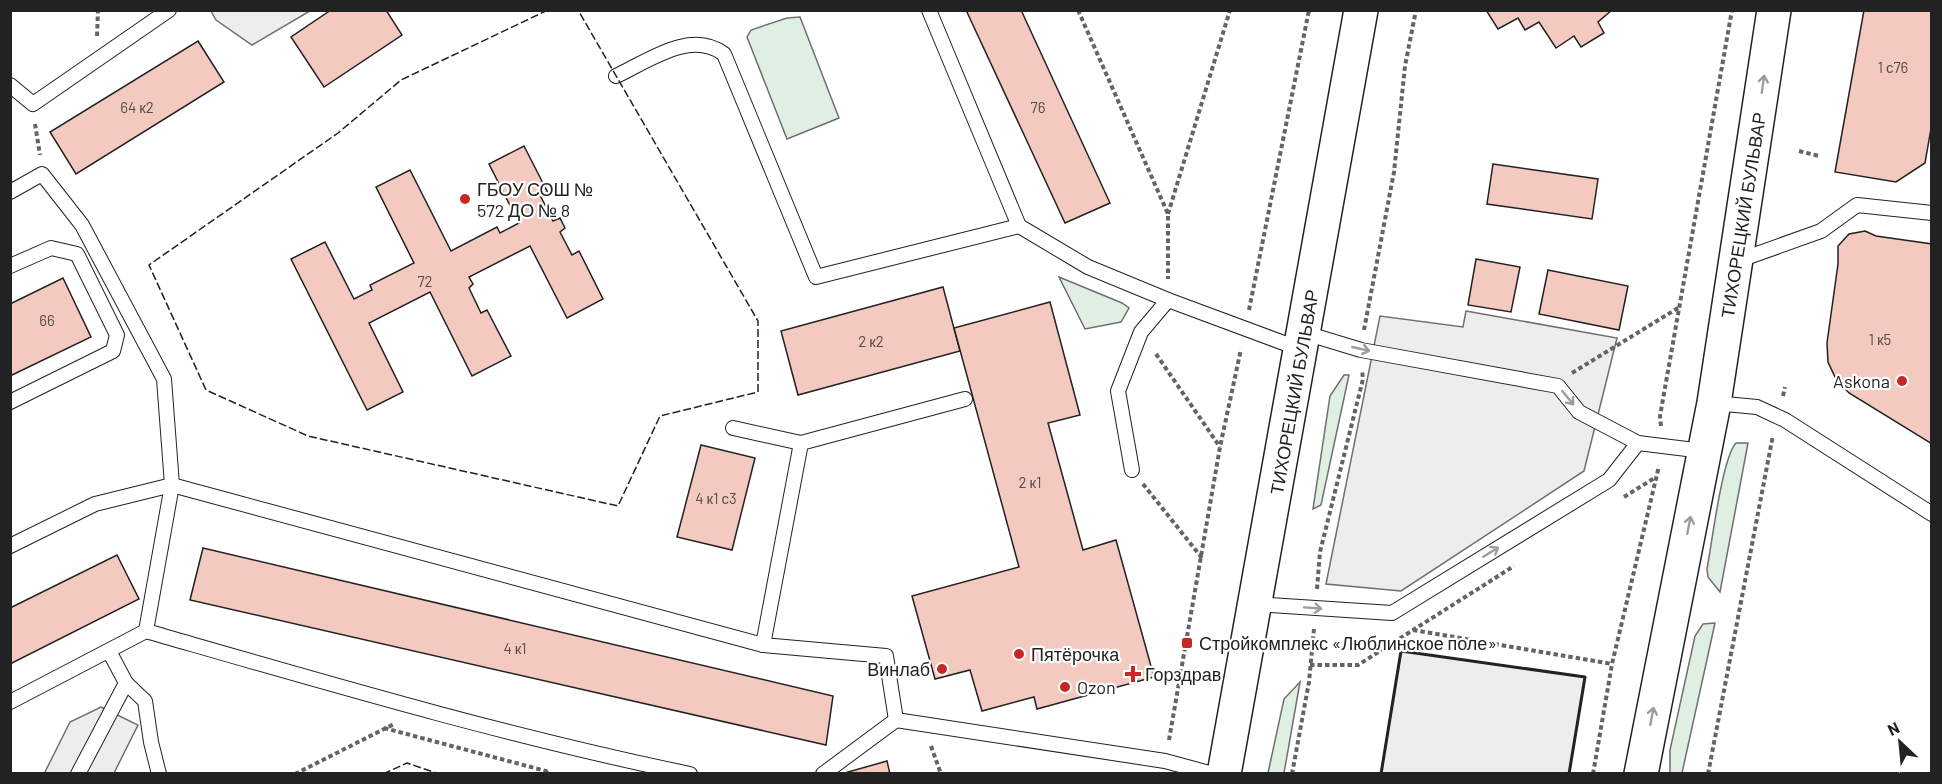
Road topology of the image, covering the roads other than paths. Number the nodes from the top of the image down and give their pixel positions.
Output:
1 (169, 10) edge
2 (928, 10) edge
3 (1361, 10) edge
4 (1774, 10) edge
5 (616, 76) dead end
6 (10, 85) edge
7 (10, 192) edge
8 (1932, 213) edge
9 (1019, 226) junction
10 (1735, 261) junction
11 (10, 266) edge
12 (1168, 300) junction
13 (1304, 342) junction
14 (965, 399) dead end
15 (10, 402) edge
16 (1714, 403) junction
17 (733, 428) dead end
18 (801, 442) junction
19 (1638, 443) junction
20 (1703, 451) junction
21 (1132, 470) road end
22 (172, 485) junction
23 (1932, 514) edge
24 (10, 546) edge
25 (1255, 604) junction
26 (146, 631) junction
27 (763, 645) junction
28 (109, 651) junction
29 (126, 683) junction
30 (10, 702) edge
31 (896, 720) junction
32 (78, 774) edge
33 (159, 774) edge
34 (690, 774) edge
35 (823, 774) edge
36 (1213, 774) edge
37 (1224, 774) edge
38 (1641, 774) edge

1 - 6 lane
2 - 9 lane
3 - 13 street, ТИХОРЕЦКИЙ БУЛЬВАР
10 -> 4 street, ТИХОРЕЦКИЙ БУЛЬВАР
5 - 9 lane
7 - 22 lane
8 - 10 lane
9 - 12 lane
10 - 16 street, ТИХОРЕЦКИЙ БУЛЬВАР
11 - 15 lane
12 - 13 lane
12 - 21 lane
13 -> 19 lane
13 - 25 street, ТИХОРЕЦКИЙ БУЛЬВАР
14 - 18 lane
16 - 20 street, ТИХОРЕЦКИЙ БУЛЬВАР
16 - 23 lane
17 - 18 lane
18 - 27 lane
19 - 20 lane
25 -> 19 lane
38 -> 20 street, ТИХОРЕЦКИЙ БУЛЬВАР
22 - 24 lane
22 - 26 lane
22 - 27 lane
25 - 37 street, ТИХОРЕЦКИЙ БУЛЬВАР
26 - 28 lane
26 - 34 lane
27 - 31 lane
28 - 29 lane
28 - 30 lane
29 - 32 lane
29 - 33 lane
31 - 35 lane
31 - 36 lane

